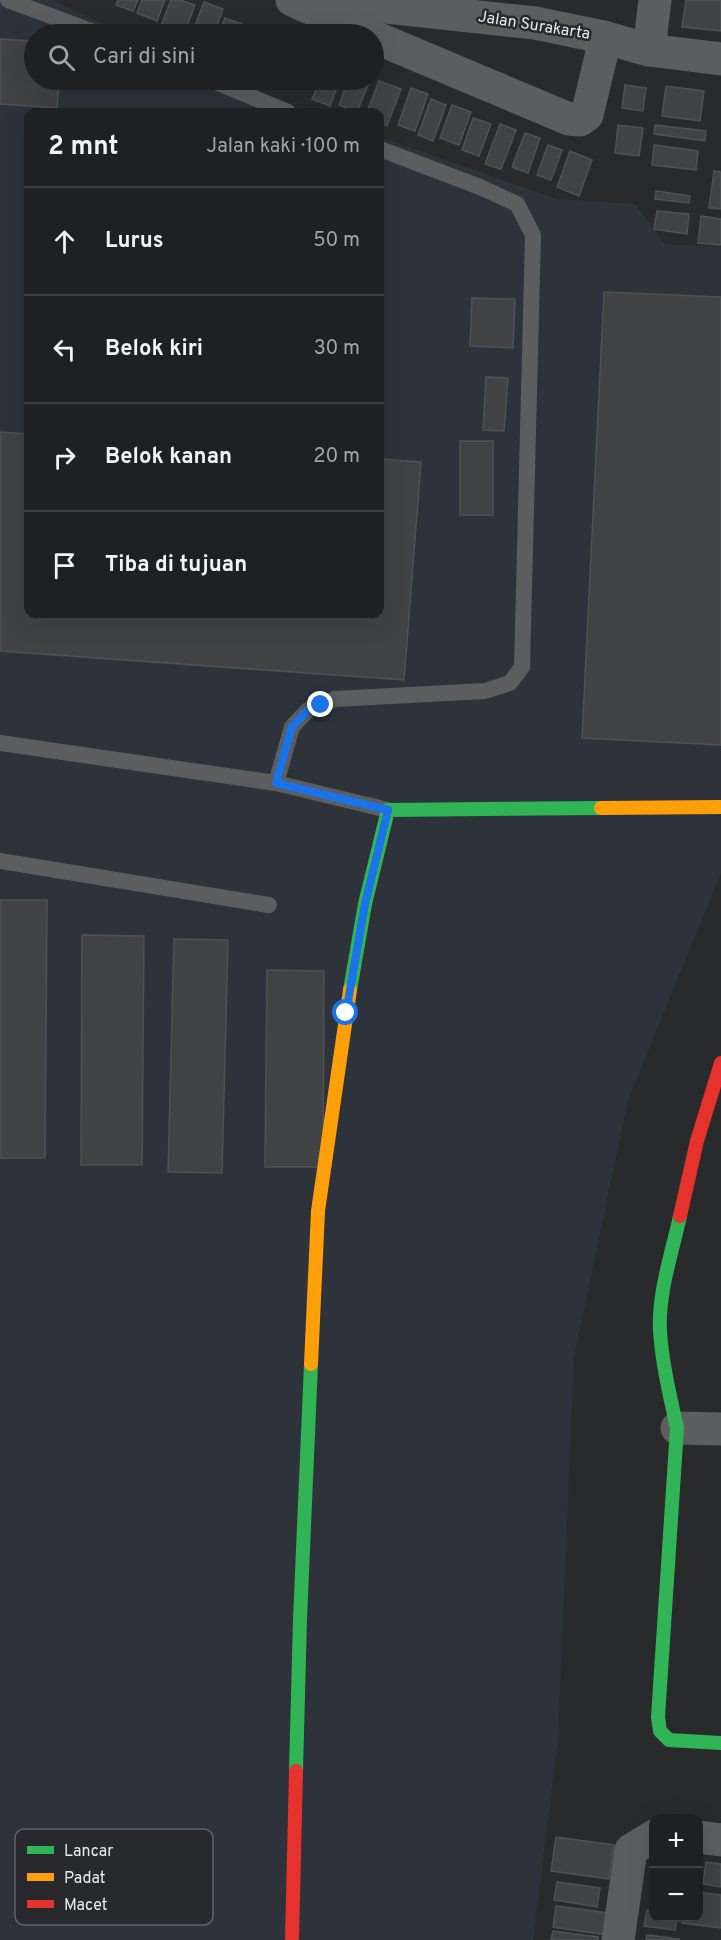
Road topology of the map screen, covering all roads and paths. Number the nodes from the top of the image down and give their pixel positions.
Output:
1 (8, 0) edge
2 (292, 0) edge
3 (321, 0) edge
4 (655, 0) edge
5 (72, 24) edge
6 (346, 24) edge
7 (603, 37) junction
8 (384, 41) edge
9 (650, 50) junction
10 (721, 59) edge
11 (235, 90) edge
12 (278, 108) edge
13 (384, 151) edge
14 (0, 743) edge
15 (276, 783) junction
16 (721, 807) edge
17 (388, 810) junction
18 (0, 861) edge
19 (269, 905) dead end
20 (721, 1063) edge
21 (677, 1428) junction
22 (721, 1430) edge
23 (721, 1743) edge
24 (703, 1838) edge
25 (649, 1839) edge
26 (721, 1840) edge
27 (292, 1940) edge
28 (618, 1940) edge

1 - 5 lane
2 - 6 street
3 - 7 street, Jalan Surakarta
4 - 9 street
7 - 8 street
7 - 9 street, Jalan Surakarta
9 - 10 street, Jalan Surakarta
11 - 12 lane
13 - 15 lane
14 - 15 lane
15 - 17 lane
16 - 17 main road
17 - 27 main road
18 - 19 lane
20 - 21 main road
21 - 22 street
21 - 23 main road
24 - 26 street
25 - 28 street

